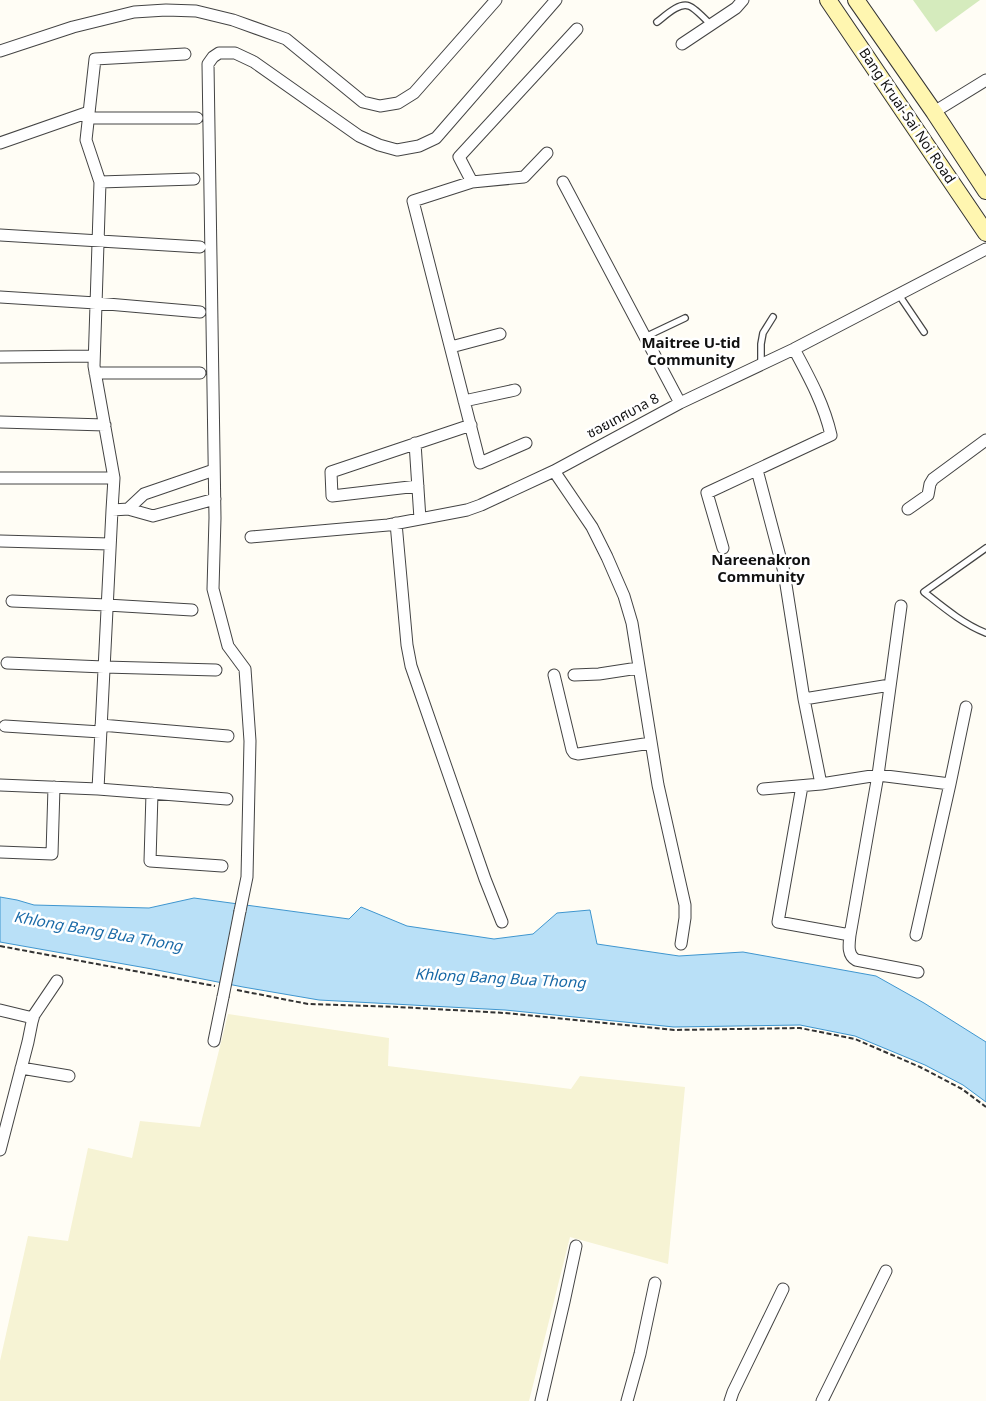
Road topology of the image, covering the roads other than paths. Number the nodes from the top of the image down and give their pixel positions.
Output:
1 (496, 0) edge
2 (556, 0) edge
3 (828, 0) edge
4 (856, 0) edge
5 (736, 3) edge
6 (657, 22) dead end
7 (711, 24) junction
8 (577, 29) dead end
9 (682, 44) dead end
10 (0, 51) edge
11 (185, 54) dead end
12 (986, 80) edge
13 (934, 112) junction
14 (89, 115) junction
15 (197, 118) dead end
16 (0, 143) edge
17 (547, 152) dead end
18 (194, 179) dead end
19 (100, 182) junction
20 (472, 182) junction
21 (563, 182) dead end
22 (986, 191) edge
23 (986, 233) edge
24 (0, 235) edge
25 (98, 240) junction
26 (200, 247) dead end
27 (986, 249) edge
28 (900, 295) junction
29 (0, 297) edge
30 (96, 303) junction
31 (200, 312) dead end
32 (773, 317) dead end
33 (685, 318) dead end
34 (924, 332) dead end
35 (500, 334) dead end
36 (645, 337) junction
37 (451, 348) junction
38 (794, 349) junction
39 (94, 356) junction
40 (0, 357) edge
41 (761, 365) junction
42 (95, 373) junction
43 (200, 373) dead end
44 (515, 390) dead end
45 (464, 401) junction
46 (680, 403) junction
47 (0, 422) edge
48 (105, 425) junction
49 (470, 425) junction
50 (986, 440) edge
51 (415, 443) junction
52 (526, 443) dead end
53 (214, 470) junction
54 (554, 470) junction
55 (757, 470) junction
56 (0, 478) edge
57 (114, 478) junction
58 (418, 486) junction
59 (215, 499) junction
60 (129, 509) junction
61 (908, 509) dead end
62 (112, 510) junction
63 (420, 519) junction
64 (396, 523) junction
65 (251, 537) dead end
66 (0, 542) edge
67 (110, 544) junction
68 (723, 548) dead end
69 (986, 548) edge
70 (12, 601) dead end
71 (107, 604) junction
72 (901, 606) dead end
73 (192, 610) dead end
74 (986, 633) edge
75 (7, 663) dead end
76 (104, 667) junction
77 (638, 668) junction
78 (216, 670) dead end
79 (554, 675) dead end
80 (574, 676) dead end
81 (890, 685) junction
82 (804, 699) junction
83 (966, 707) dead end
84 (5, 726) dead end
85 (101, 728) junction
86 (228, 736) dead end
87 (651, 743) junction
88 (878, 774) junction
89 (821, 784) junction
90 (950, 784) junction
91 (0, 785) edge
92 (802, 786) junction
93 (54, 787) junction
94 (98, 789) junction
95 (763, 789) dead end
96 (152, 793) junction
97 (227, 799) dead end
98 (0, 852) edge
99 (222, 866) dead end
100 (502, 922) dead end
101 (850, 935) junction
102 (916, 936) dead end
103 (681, 944) dead end
104 (918, 972) dead end
105 (57, 981) dead end
106 (0, 1010) edge
107 (33, 1018) junction
108 (214, 1041) dead end
109 (21, 1068) junction
110 (69, 1076) dead end
111 (0, 1150) edge
112 (576, 1246) dead end
113 (886, 1271) dead end
114 (655, 1284) dead end
115 (784, 1289) dead end
116 (541, 1401) edge
117 (627, 1401) edge
118 (730, 1401) edge
119 (822, 1401) edge

1 - 10 street
2 - 53 street
3 - 23 main road, Bang Kruai-Sai Noi Road
4 - 13 main road, Bang Kruai-Sai Noi Road
5 - 7 street
6 - 7 lane
7 - 9 street
8 - 20 street
11 - 14 street
12 - 13 street
13 - 22 main road, Bang Kruai-Sai Noi Road
14 - 15 street
14 - 16 street
14 - 19 street
17 - 20 street
18 - 19 street
19 - 25 street
20 - 37 street
21 - 36 street
24 - 25 street
25 - 26 street
25 - 30 street
27 - 28 street, ซอยเทศบาล 8
28 - 34 lane
28 - 38 street, ซอยเทศบาล 8
29 - 30 street
30 - 31 street
30 - 39 street
32 - 41 lane
33 - 36 lane
35 - 37 street
36 - 46 street
37 - 45 street
38 - 41 street, ซอยเทศบาล 8
38 - 55 street
39 - 40 street
39 - 42 street
41 - 46 street, ซอยเทศบาล 8
42 - 43 street
42 - 48 street
44 - 45 street
45 - 49 street
46 - 54 street, ซอยเทศบาล 8
47 - 48 street
48 - 57 street
49 - 51 street
49 - 52 street
50 - 61 street
51 - 58 street
51 - 58 street
53 - 59 street
53 - 60 street
54 - 63 street, ซอยเทศบาล 8
54 - 77 street
55 - 68 street
55 - 82 street
56 - 57 street
57 - 62 street
58 - 63 street
59 - 60 street
59 - 108 street, bridge
60 - 62 street
62 - 67 street
63 - 64 street, ซอยเทศบาล 8
64 - 65 street, ซอยเทศบาล 8
64 - 100 street
66 - 67 street
67 - 71 street
69 - 74 lane
70 - 71 street
71 - 73 street
71 - 76 street
72 - 81 street
75 - 76 street
76 - 78 street
76 - 85 street
77 - 80 street
77 - 87 street
79 - 87 street
81 - 82 street
81 - 88 street
82 - 89 street
83 - 90 street
84 - 85 street
85 - 86 street
85 - 94 street
87 - 103 street
88 - 89 street
88 - 90 street
88 - 101 street
89 - 92 street
90 - 102 street
91 - 93 street
92 - 95 street
92 - 101 street
93 - 94 street
93 - 98 street
94 - 96 street
96 - 97 street
96 - 99 street
101 - 104 street
105 - 107 street
106 - 107 street
107 - 109 street
109 - 110 street
109 - 111 street
112 - 116 street
113 - 119 street
114 - 117 street
115 - 118 street

